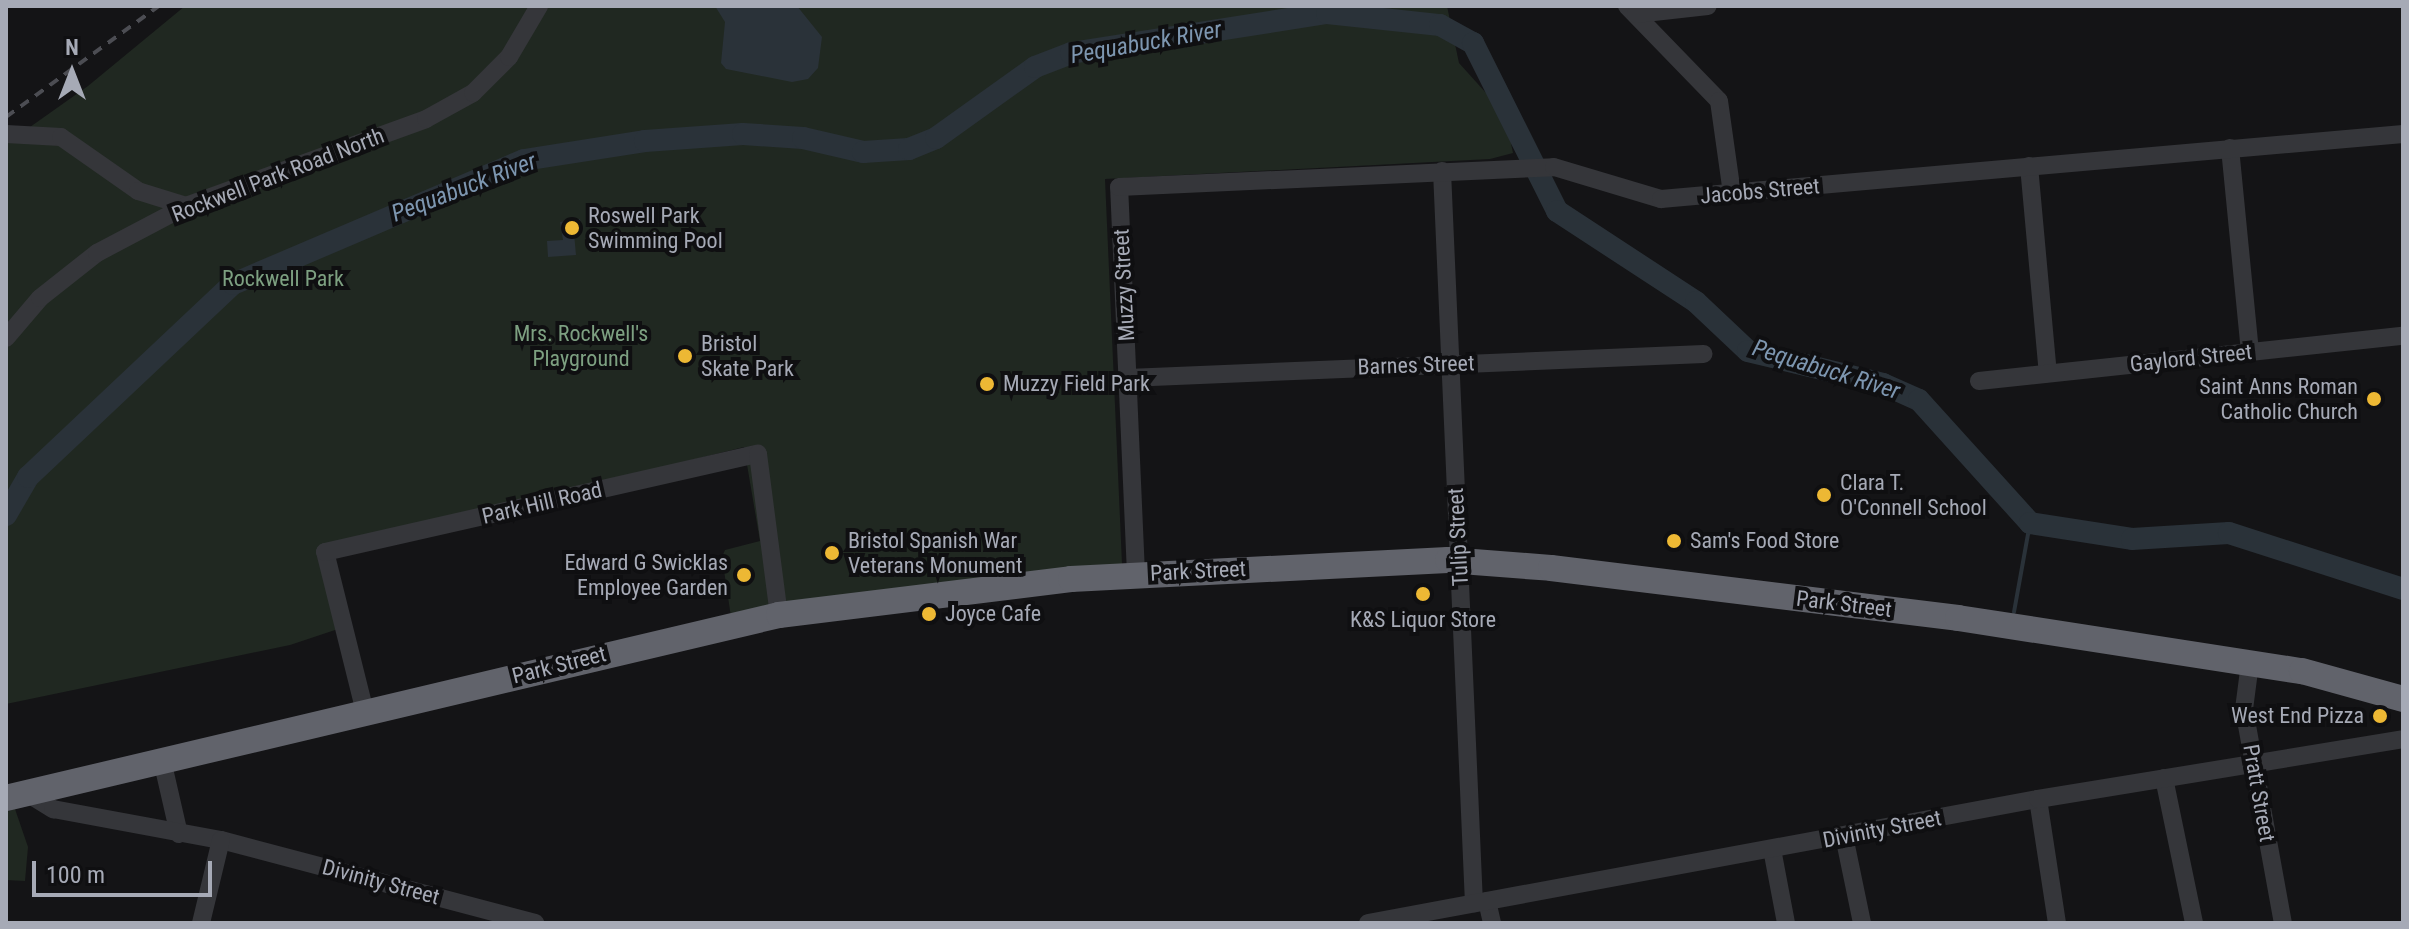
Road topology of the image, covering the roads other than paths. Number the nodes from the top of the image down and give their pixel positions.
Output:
1 (539, 6) edge
2 (1708, 6) edge
3 (1631, 10) edge
4 (6, 134) edge
5 (2403, 134) edge
6 (2230, 148) junction
7 (2029, 166) junction
8 (1442, 171) junction
9 (1119, 187) joint
10 (1732, 194) junction
11 (186, 206) junction
12 (2403, 336) edge
13 (6, 338) edge
14 (2250, 351) junction
15 (1704, 354) dead end
16 (1449, 364) junction
17 (2048, 373) junction
18 (1128, 378) junction
19 (1979, 381) dead end
20 (1459, 560) junction
21 (1136, 574) junction
22 (779, 615) junction
23 (2250, 663) junction
24 (2403, 699) edge
25 (365, 712) junction
26 (2400, 739) edge
27 (162, 760) junction
28 (2253, 763) junction
29 (2164, 778) junction
30 (16, 796) edge
31 (2038, 799) junction
32 (179, 834) junction
33 (1844, 836) junction
34 (221, 840) junction
35 (1772, 849) junction
36 (1481, 902) junction
37 (201, 923) edge
38 (535, 923) edge
39 (1368, 923) edge
40 (1492, 923) edge
41 (1786, 923) edge
42 (1862, 923) edge
43 (2057, 923) edge
44 (2194, 923) edge
45 (2283, 923) edge

1 - 11 street, Rockwell Park Road North
2 - 3 street
3 - 10 street
4 - 11 street
5 - 6 street, Jacobs Street
6 - 7 street, Jacobs Street
6 - 14 street
7 - 10 street, Jacobs Street
7 - 17 street
8 - 9 street, Jacobs Street
8 - 10 street, Jacobs Street
8 - 16 street, Tulip Street
9 - 18 street, Muzzy Street
11 - 13 street, Rockwell Park Road North
12 - 14 street, Gaylord Street
14 - 17 street, Gaylord Street
15 - 16 street, Barnes Street
16 - 18 street, Barnes Street
16 - 20 street, Tulip Street
17 - 19 street, Gaylord Street
18 - 21 street, Muzzy Street
20 - 21 highway, Park Street
20 - 23 highway, Park Street
20 - 36 street, Tulip Street
21 - 22 highway, Park Street
22 - 25 highway, Park Street
22 - 25 street, Park Hill Road
23 - 24 highway, Park Street
23 - 28 street, Pratt Street
25 - 27 highway, Park Street
26 - 28 street, Divinity Street
27 - 30 highway, Park Street
27 - 32 street
28 - 29 street, Divinity Street
28 - 45 street, Pratt Street
29 - 31 street, Divinity Street
29 - 44 street
30 - 32 street, Divinity Street
31 - 33 street, Divinity Street
31 - 43 street
32 - 34 street, Divinity Street
33 - 35 street, Divinity Street
33 - 42 street
34 - 37 street
34 - 38 street, Divinity Street
35 - 36 street, Divinity Street
35 - 41 street
36 - 39 street, Divinity Street
36 - 40 street, Tulip Street

